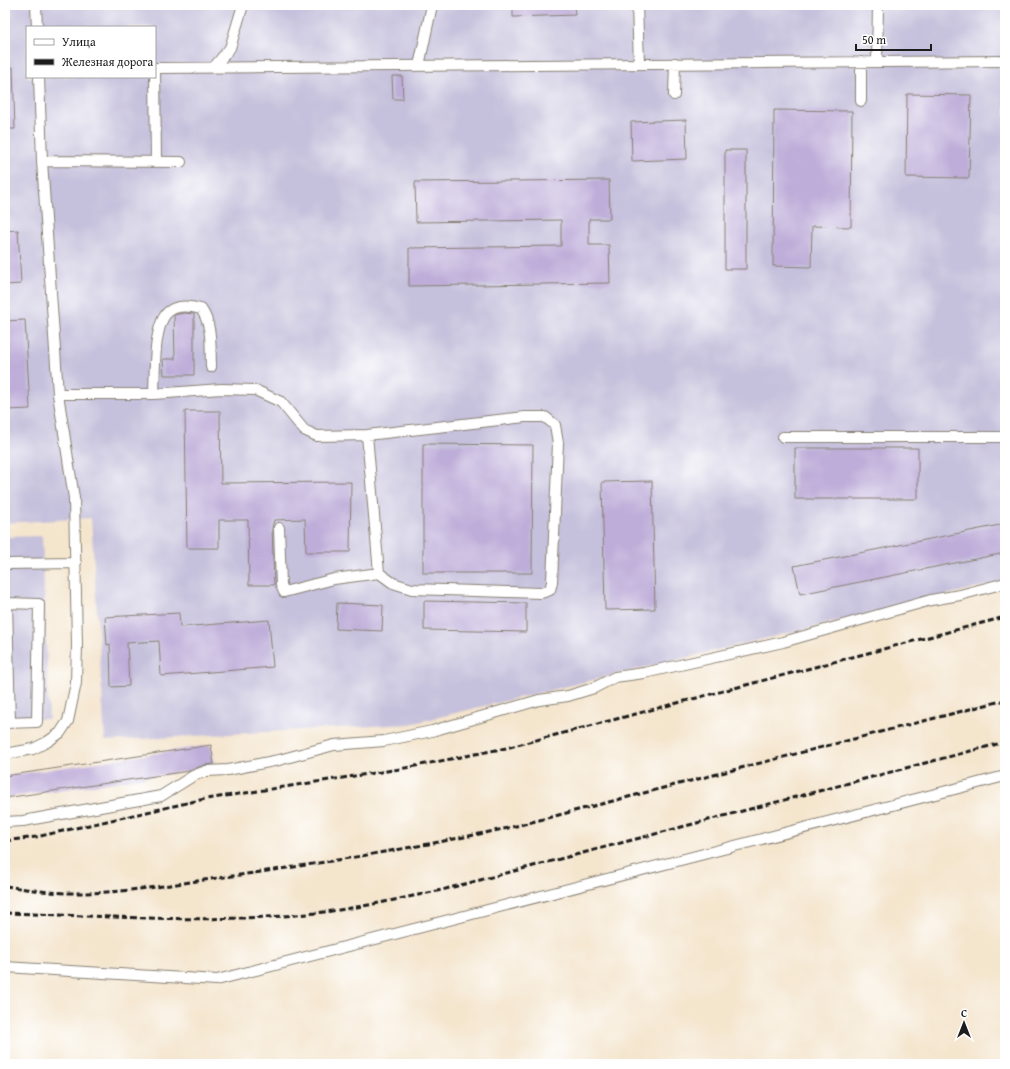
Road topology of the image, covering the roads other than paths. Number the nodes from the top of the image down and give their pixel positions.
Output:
1 (36, 5) edge
2 (243, 5) edge
3 (432, 5) edge
4 (637, 5) edge
5 (878, 5) edge
6 (37, 26) edge
7 (1005, 60) edge
8 (861, 62) junction
9 (876, 62) junction
10 (639, 64) junction
11 (675, 64) junction
12 (418, 66) junction
13 (214, 67) junction
14 (156, 68) edge
15 (39, 78) edge
16 (155, 78) edge
17 (674, 95) dead end
18 (861, 100) dead end
19 (42, 161) junction
20 (156, 162) junction
21 (181, 162) dead end
22 (211, 367) dead end
23 (58, 394) junction
24 (154, 394) junction
25 (366, 435) junction
26 (783, 437) dead end
27 (1005, 437) edge
28 (279, 528) dead end
29 (76, 563) junction
30 (5, 564) edge
31 (379, 573) junction
32 (1005, 583) edge
33 (6, 603) edge
34 (7, 723) edge
35 (5, 754) edge
36 (1005, 776) edge
37 (5, 822) edge
38 (5, 967) edge

1 - 6 street
2 - 13 street
3 - 12 street
4 - 10 street
5 - 9 street
7 - 9 street
8 - 9 street
8 - 11 street
8 - 18 street
10 - 11 street
10 - 12 street
11 - 17 street
12 - 13 street
13 - 14 street
15 - 19 street
16 - 20 street
19 - 20 street
19 - 23 street
20 - 21 street
22 - 24 street
23 - 24 street
23 - 29 street
24 - 25 street
25 - 31 street
25 - 31 street
26 - 27 street
28 - 31 street
29 - 30 street
29 - 35 street
32 - 37 street
33 - 34 street
33 - 34 street
36 - 38 street

